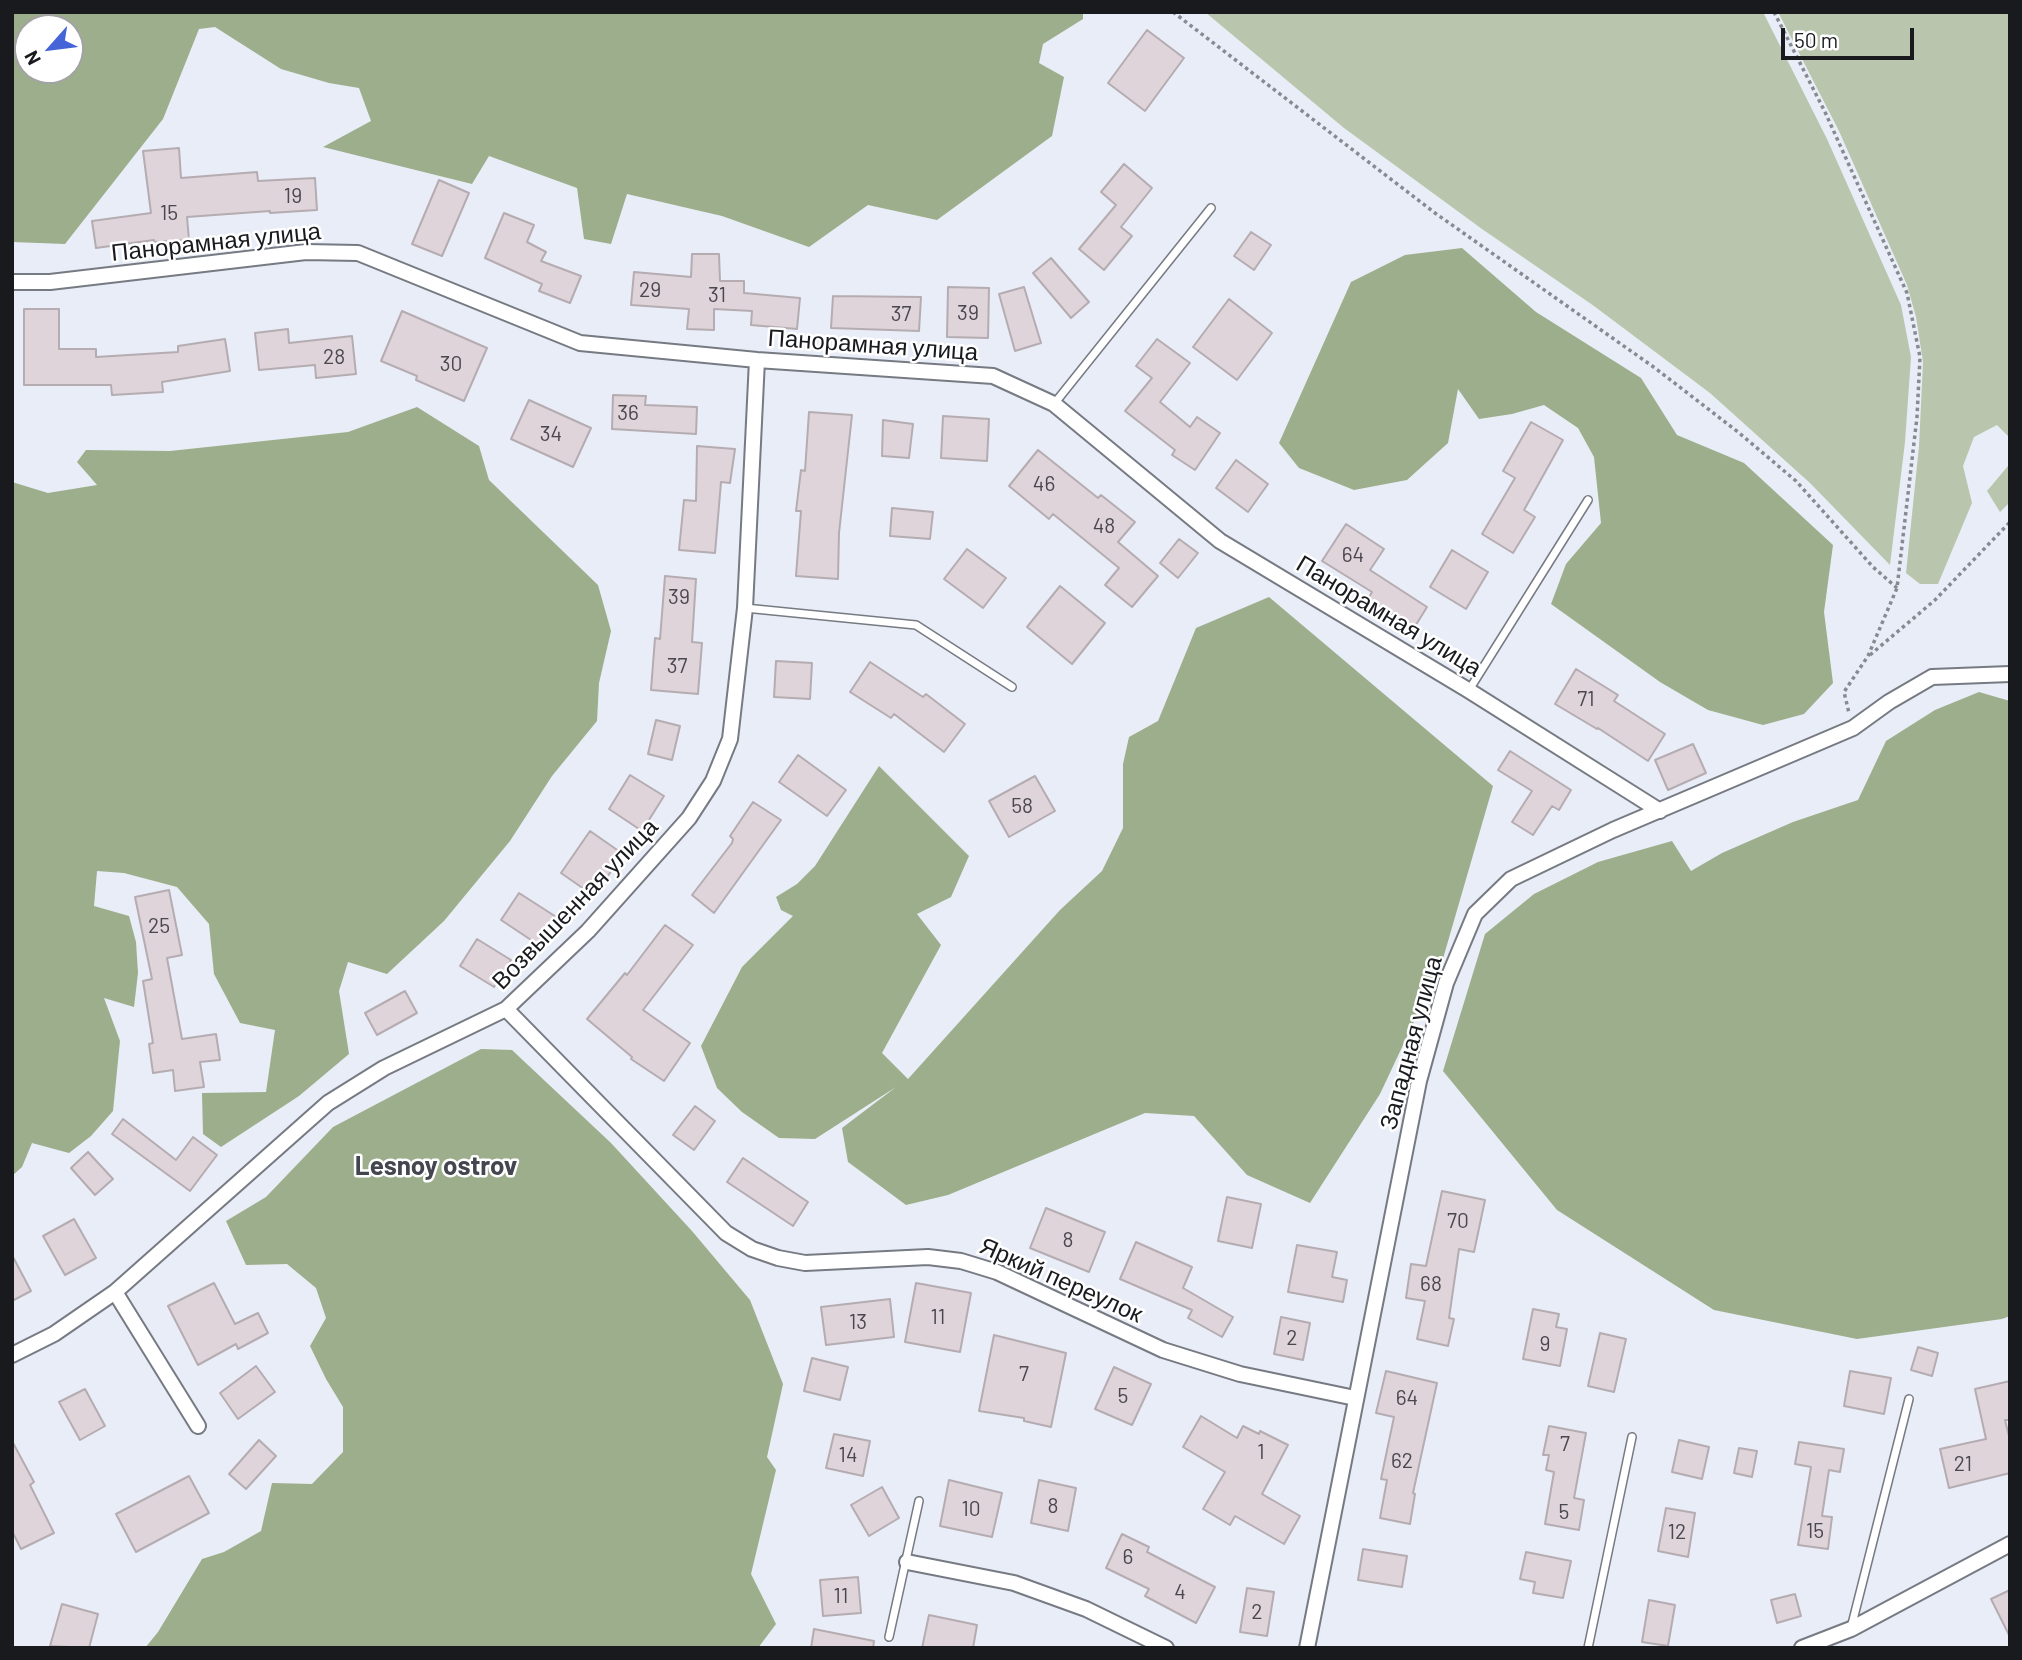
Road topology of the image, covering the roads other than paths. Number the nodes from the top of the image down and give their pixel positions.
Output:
1 (1211, 208) dead end
2 (12, 282) edge
3 (757, 360) junction
4 (1054, 404) junction
5 (1588, 500) dead end
6 (745, 608) junction
7 (2009, 674) edge
8 (1012, 687) dead end
9 (1468, 690) junction
10 (1660, 811) junction
11 (506, 1009) junction
12 (115, 1293) junction
13 (12, 1355) edge
14 (1355, 1398) junction
15 (1909, 1399) dead end
16 (198, 1426) dead end
17 (1632, 1437) dead end
18 (919, 1501) dead end
19 (2010, 1544) edge
20 (907, 1562) junction
21 (1851, 1629) junction
22 (890, 1637) dead end
23 (1166, 1648) edge
24 (1307, 1648) edge
25 (1588, 1648) edge
26 (1802, 1648) edge

1 - 4 lane
2 - 3 street, Панорамная улица
3 - 4 street, Панорамная улица
3 - 6 street, Возвышенная улица
4 - 9 street, Панорамная улица
5 - 9 lane
6 - 8 lane
6 - 11 street, Возвышенная улица
7 - 10 street, Западная улица
9 - 10 street, Панорамная улица
10 - 14 street, Западная улица
11 - 12 street, Возвышенная улица
11 - 14 street, Яркий переулок
12 - 13 street, Возвышенная улица
12 - 16 street
14 - 24 street, Западная улица
15 - 21 lane
17 - 25 lane
18 - 20 lane
19 - 21 street
20 - 22 lane
20 - 23 street
21 - 26 street

